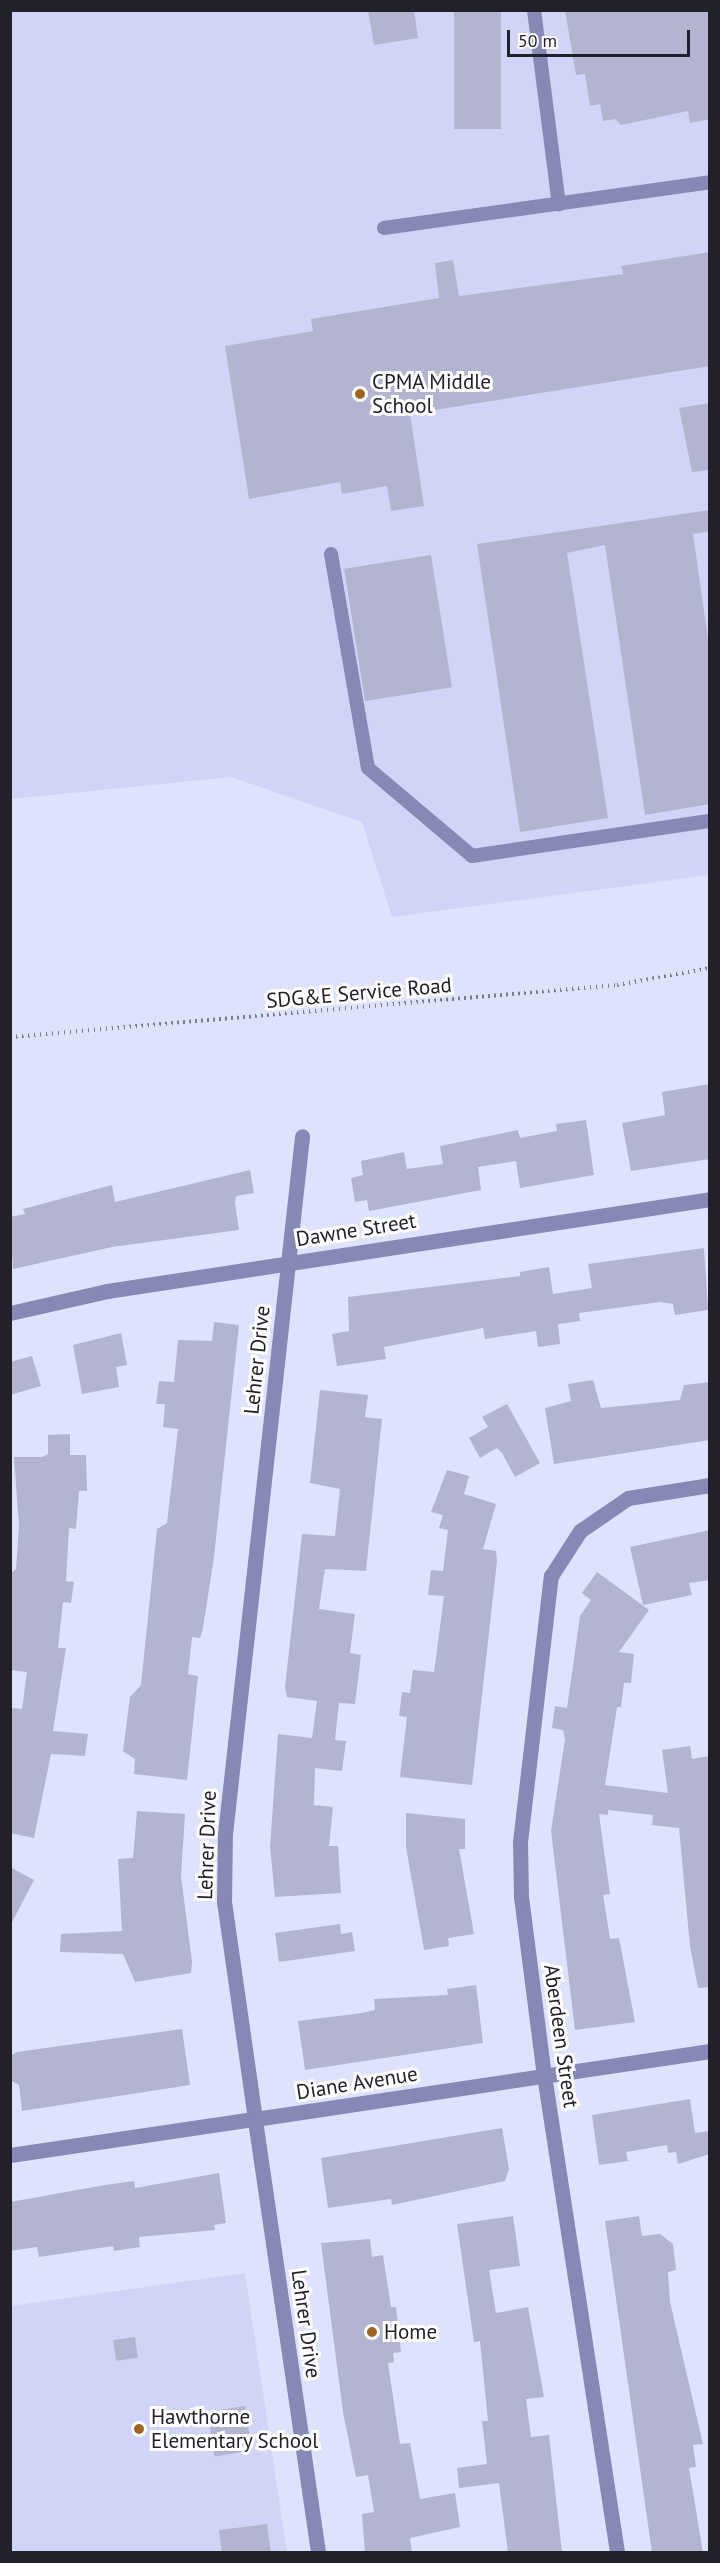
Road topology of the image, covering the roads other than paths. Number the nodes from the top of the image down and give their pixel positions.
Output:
1 (534, 10) edge
2 (710, 182) edge
3 (559, 204) junction
4 (384, 228) dead end
5 (331, 554) dead end
6 (710, 821) edge
7 (302, 1136) dead end
8 (710, 1198) edge
9 (289, 1261) junction
10 (10, 1313) edge
11 (710, 1485) edge
12 (710, 2051) edge
13 (544, 2076) junction
14 (255, 2119) junction
15 (10, 2155) edge
16 (318, 2553) edge
17 (617, 2553) edge

1 - 3 lane
2 - 3 lane
3 - 4 lane
5 - 6 lane
7 - 9 street, Lehrer Drive
8 - 9 street, Dawne Street
9 - 10 street, Dawne Street
9 - 14 street, Lehrer Drive
11 - 13 street, Aberdeen Street
12 - 13 street, Diane Avenue
13 - 14 street, Diane Avenue
13 - 17 street, Aberdeen Street
14 - 15 street, Diane Avenue
14 - 16 street, Lehrer Drive

